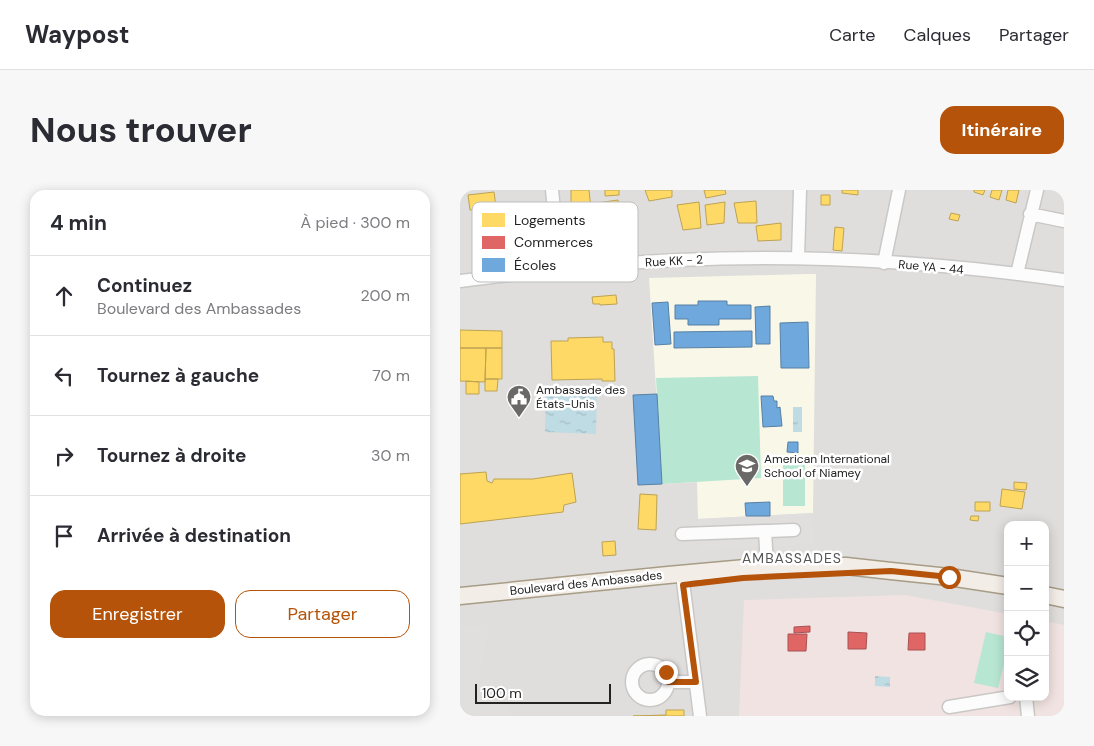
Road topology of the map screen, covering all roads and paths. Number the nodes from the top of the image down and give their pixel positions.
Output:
1 (800, 190) edge
2 (900, 190) edge
3 (1036, 190) edge
4 (1030, 214) junction
5 (1064, 221) edge
6 (798, 258) junction
7 (638, 263) edge
8 (884, 263) junction
9 (1017, 274) junction
10 (1064, 280) edge
11 (794, 530) dead end
12 (765, 531) junction
13 (682, 534) dead end
14 (767, 566) junction
15 (891, 571) junction
16 (683, 579) junction
17 (1004, 585) edge
18 (460, 596) edge
19 (1049, 596) edge
20 (1064, 599) edge
21 (460, 606) edge
22 (668, 682) dead end
23 (696, 682) junction
24 (1004, 698) edge
25 (1026, 701) edge
26 (949, 707) dead end
27 (700, 716) edge
28 (1028, 716) edge

1 - 6 street
2 - 8 street
3 - 4 street
4 - 5 street
4 - 9 street
6 - 7 street, Rue KK - 2
6 - 8 street, Rue YA - 44
8 - 9 street, Rue YA - 44
9 - 10 street, Rue YA - 44
11 - 12 street
12 - 13 street
12 - 14 street
14 - 15 main road, Boulevard des Ambassades
14 - 16 main road, Boulevard des Ambassades
15 - 16 main road, Boulevard des Ambassades
15 - 17 main road, Boulevard des Ambassades
16 - 18 main road, Boulevard des Ambassades
16 - 21 main road, Boulevard des Ambassades
16 - 23 street
19 - 20 main road
22 - 23 street
23 - 27 street
24 - 26 street
25 - 28 street

